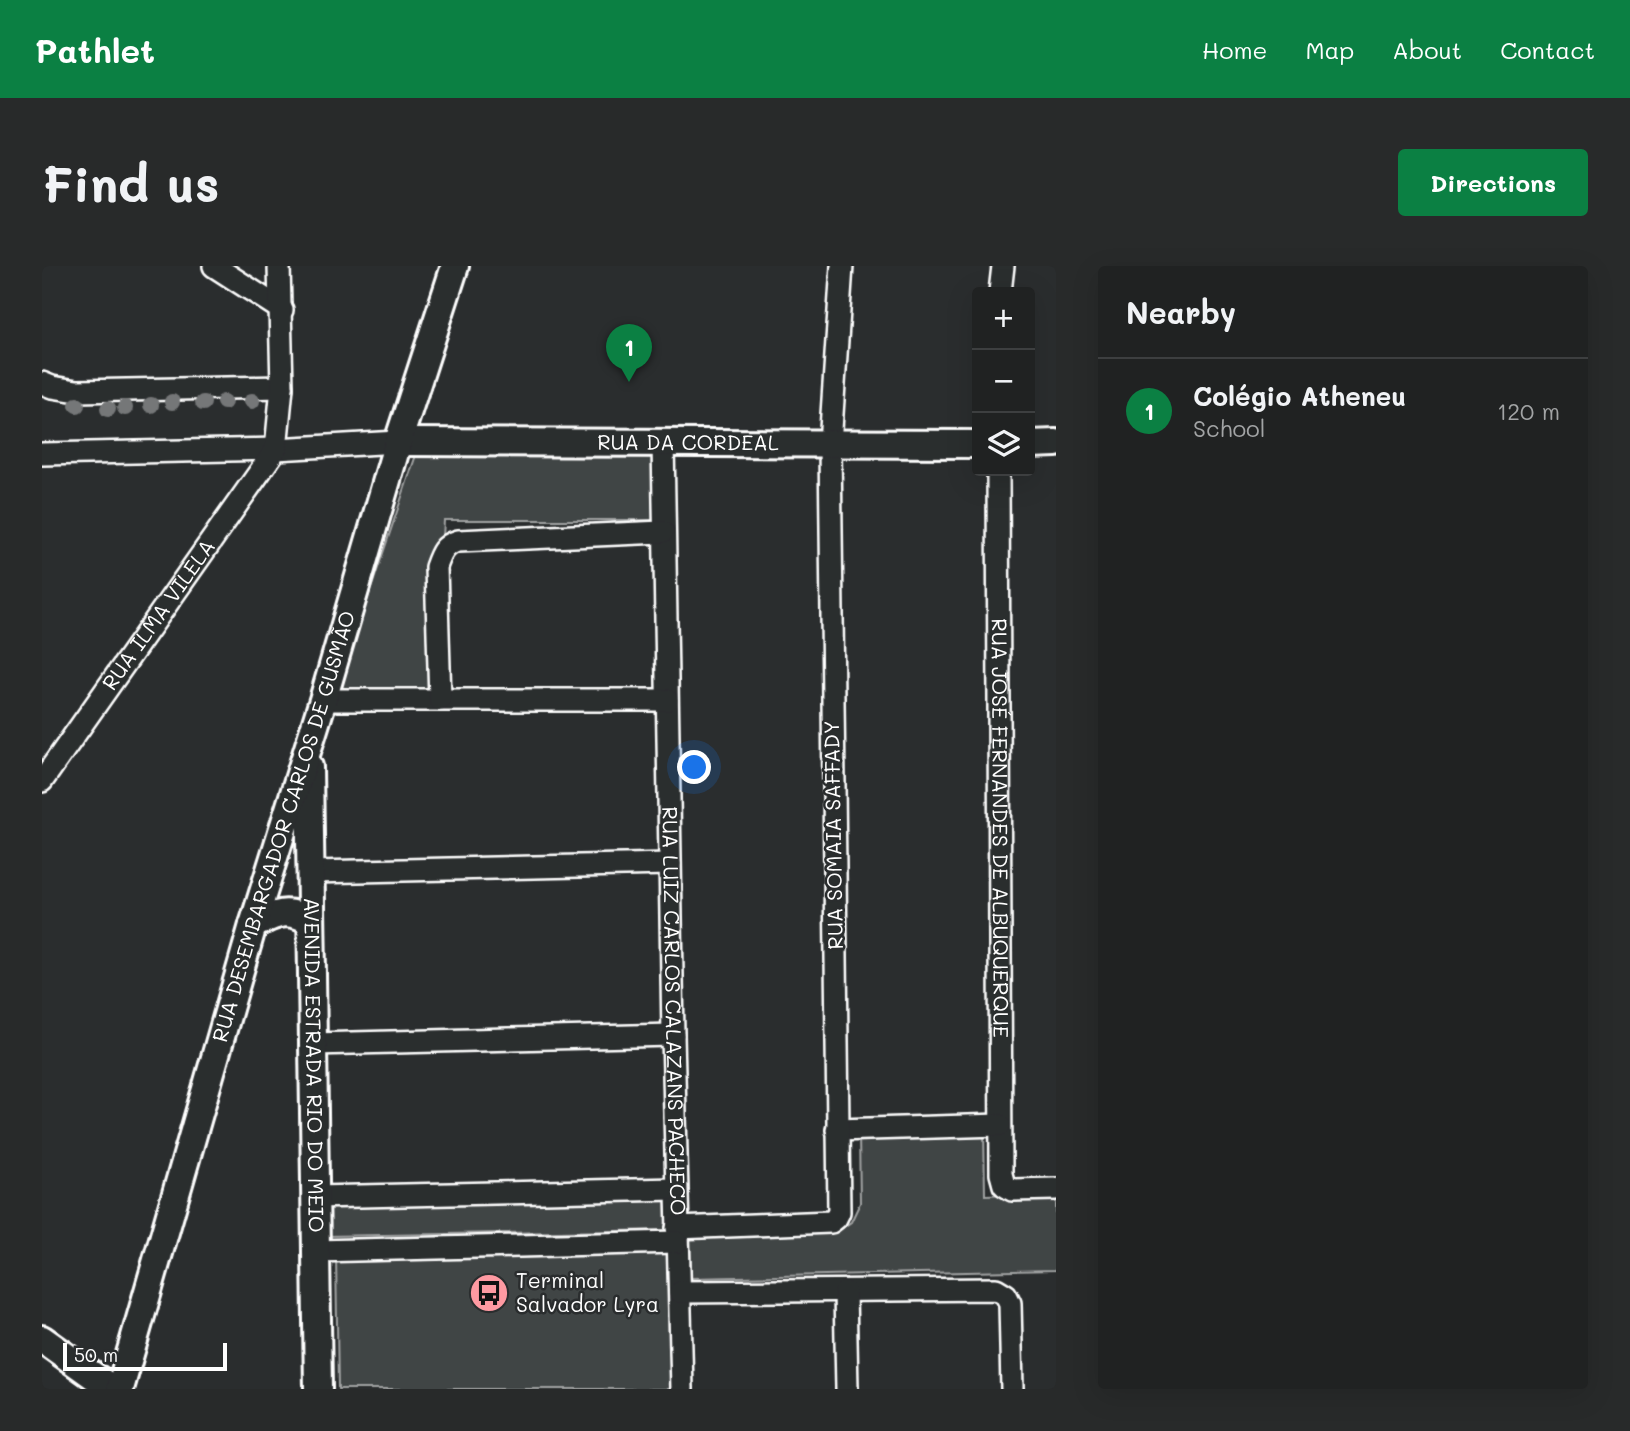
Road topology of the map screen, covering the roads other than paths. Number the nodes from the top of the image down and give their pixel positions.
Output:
1 (214, 266) edge
2 (279, 266) edge
3 (455, 266) edge
4 (842, 266) edge
5 (1003, 266) edge
6 (1001, 287) edge
7 (282, 310) junction
8 (42, 383) edge
9 (282, 387) junction
10 (398, 442) junction
11 (663, 442) junction
12 (1056, 443) edge
13 (830, 444) junction
14 (972, 444) edge
15 (1035, 444) edge
16 (276, 449) junction
17 (42, 454) edge
18 (998, 476) edge
19 (663, 533) junction
20 (323, 700) junction
21 (440, 700) junction
22 (667, 700) junction
23 (309, 741) junction
24 (42, 781) edge
25 (670, 864) junction
26 (312, 872) junction
27 (311, 921) junction
28 (253, 925) junction
29 (673, 1035) junction
30 (313, 1044) junction
31 (1000, 1125) junction
32 (837, 1130) junction
33 (676, 1189) junction
34 (1056, 1189) edge
35 (315, 1197) junction
36 (677, 1235) junction
37 (316, 1251) junction
38 (680, 1292) junction
39 (845, 1292) junction
40 (42, 1339) edge
41 (112, 1389) edge
42 (120, 1389) edge
43 (318, 1389) edge
44 (682, 1389) edge
45 (847, 1389) edge
46 (1012, 1389) edge

1 - 7 street
2 - 7 street
3 - 10 street, RUA DESEMBARGADOR CARLOS DE GUSMÃO
4 - 13 street, RUA SOMAIA SAFFADY
5 - 6 street
7 - 9 street
8 - 9 street
9 - 16 street
10 - 11 street, RUA DA CORDEAL
10 - 16 street
10 - 20 street, RUA DESEMBARGADOR CARLOS DE GUSMÃO
11 - 13 street, RUA DA CORDEAL
11 - 19 street, RUA LUIZ CARLOS CALAZANS PACHECO
12 - 15 street
13 - 14 street, RUA DA CORDEAL
13 - 32 street, RUA SOMAIA SAFFADY
16 - 17 street
16 - 24 street, RUA ILMA VILELA
18 - 31 street, RUA JOSÉ FERNANDES DE ALBUQUERQUE
19 - 21 street
19 - 22 street, RUA LUIZ CARLOS CALAZANS PACHECO
20 - 21 street
20 - 23 street, RUA DESEMBARGADOR CARLOS DE GUSMÃO
21 - 22 street
22 - 25 street, RUA LUIZ CARLOS CALAZANS PACHECO
23 - 26 street, AVENIDA ESTRADA RIO DO MEIO
23 - 28 street, RUA DESEMBARGADOR CARLOS DE GUSMÃO
25 - 26 street
25 - 29 street, RUA LUIZ CARLOS CALAZANS PACHECO
26 - 27 street, AVENIDA ESTRADA RIO DO MEIO
27 - 28 street
27 - 30 street, AVENIDA ESTRADA RIO DO MEIO
28 - 42 street, RUA DESEMBARGADOR CARLOS DE GUSMÃO
29 - 30 street
29 - 33 street, RUA LUIZ CARLOS CALAZANS PACHECO
30 - 35 street, AVENIDA ESTRADA RIO DO MEIO
31 - 32 street
31 - 34 street, RUA JOSÉ FERNANDES DE ALBUQUERQUE
32 - 36 street, RUA SOMAIA SAFFADY
33 - 35 street
33 - 36 street, RUA LUIZ CARLOS CALAZANS PACHECO
35 - 37 street, AVENIDA ESTRADA RIO DO MEIO
36 - 37 street
36 - 38 street, RUA LUIZ CARLOS CALAZANS PACHECO
37 - 43 street, AVENIDA ESTRADA RIO DO MEIO
38 - 39 street
38 - 44 street, RUA LUIZ CARLOS CALAZANS PACHECO
39 - 45 street
39 - 46 street
40 - 41 street

